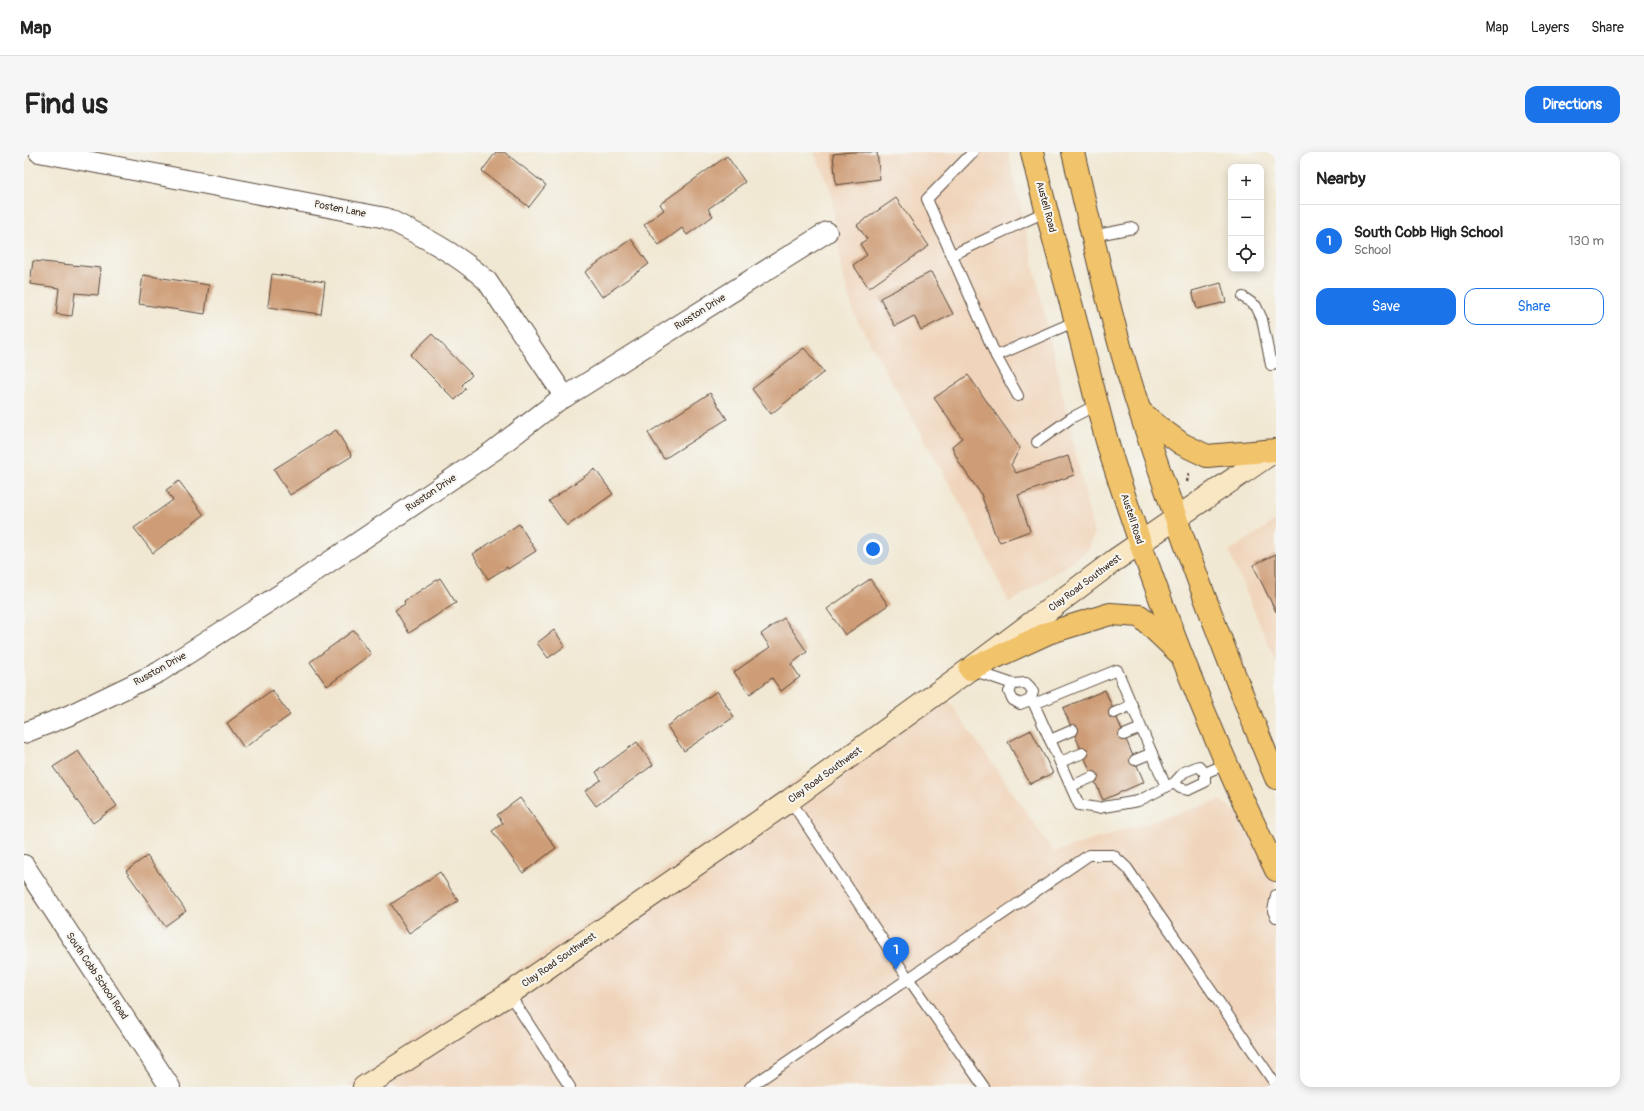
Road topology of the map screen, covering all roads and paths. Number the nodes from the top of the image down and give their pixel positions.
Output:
1 (39, 152) edge
2 (973, 152) edge
3 (1032, 152) edge
4 (1073, 152) edge
5 (1047, 211) junction
6 (1133, 228) dead end
7 (827, 232) dead end
8 (1092, 236) junction
9 (952, 255) junction
10 (1243, 297) dead end
11 (1076, 321) junction
12 (996, 356) junction
13 (1276, 362) edge
14 (1018, 396) dead end
15 (565, 397) junction
16 (1098, 404) junction
17 (1140, 412) junction
18 (1037, 442) dead end
19 (1276, 450) edge
20 (1176, 518) junction
21 (1140, 543) junction
22 (1182, 657) junction
23 (970, 669) junction
24 (1013, 684) junction
25 (1032, 702) junction
26 (1132, 705) junction
27 (1114, 712) dead end
28 (1141, 728) junction
29 (1073, 730) dead end
30 (24, 733) edge
31 (1124, 735) dead end
32 (1050, 740) junction
33 (1083, 753) dead end
34 (1152, 753) junction
35 (1135, 760) dead end
36 (1060, 762) junction
37 (1226, 764) junction
38 (1205, 773) junction
39 (1093, 777) dead end
40 (1276, 778) edge
41 (1170, 785) junction
42 (1071, 786) junction
43 (790, 800) junction
44 (24, 865) edge
45 (1276, 870) edge
46 (1276, 895) edge
47 (1276, 917) edge
48 (908, 978) junction
49 (509, 994) junction
50 (1276, 1085) edge
51 (170, 1087) edge
52 (364, 1087) edge
53 (570, 1087) edge
54 (750, 1087) edge
55 (984, 1087) edge

1 - 15 street, Posten Lane
2 - 9 lane
3 - 5 main road, Austell Road
4 - 8 main road
5 - 9 lane
5 - 11 main road, Austell Road
6 - 8 lane
7 - 15 street, Russton Drive
8 - 17 main road
9 - 12 lane
10 - 13 lane
11 - 12 lane
11 - 16 main road, Austell Road
12 - 14 lane
15 - 30 street, Russton Drive
16 - 18 lane
16 - 21 main road, Austell Road
17 - 19 main road
17 - 20 main road
19 - 20 street, Clay Road Southwest
20 - 21 street, Clay Road Southwest
20 - 40 main road
21 - 22 main road, Austell Road
21 - 23 street, Clay Road Southwest
22 - 23 main road
22 - 37 main road, Austell Road
23 - 24 lane
23 - 43 street, Clay Road Southwest
24 - 25 lane
24 - 25 lane
25 - 26 lane
25 - 32 lane
26 - 27 lane
26 - 28 lane
28 - 31 lane
28 - 34 lane
29 - 32 lane
32 - 36 lane
33 - 36 lane
34 - 35 lane
34 - 41 lane
36 - 42 lane
37 - 38 lane
37 - 45 main road, Austell Road
38 - 41 lane
38 - 41 lane
39 - 42 lane
41 - 42 lane
43 - 48 lane
43 - 49 street, Clay Road Southwest
44 - 51 street, South Cobb School Road
46 - 47 lane
48 - 50 lane
48 - 54 lane
48 - 55 lane
49 - 52 street, Clay Road Southwest
49 - 53 lane

